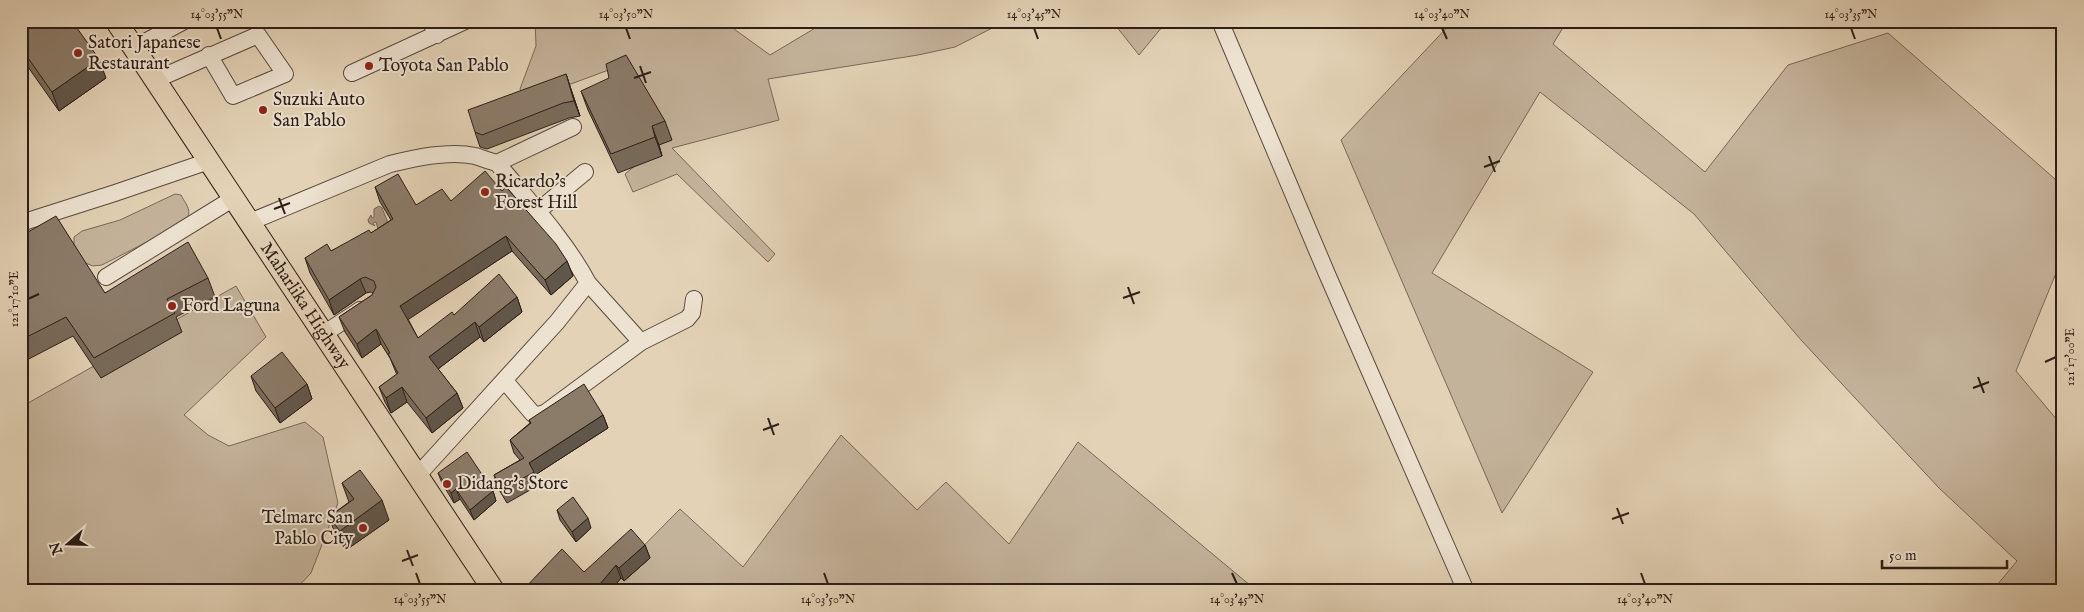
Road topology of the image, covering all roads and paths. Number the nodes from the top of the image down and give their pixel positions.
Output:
1 (116, 21) edge
2 (465, 21) edge
3 (1220, 21) edge
4 (173, 23) edge
5 (434, 28) edge
6 (134, 48) junction
7 (209, 56) dead end
8 (352, 73) dead end
9 (155, 80) junction
10 (573, 127) dead end
11 (209, 161) junction
12 (497, 163) junction
13 (585, 172) dead end
14 (234, 198) junction
15 (538, 211) junction
16 (250, 222) junction
17 (21, 223) edge
18 (106, 277) dead end
19 (588, 283) junction
20 (694, 299) dead end
21 (371, 302) edge
22 (325, 333) junction
23 (641, 342) junction
24 (505, 381) junction
25 (418, 475) junction
26 (494, 591) edge
27 (1466, 591) edge

1 - 6 main road, Maharlika Highway
2 - 5 street
3 - 27 street
4 - 6 street
5 - 8 street
6 - 9 main road, Maharlika Highway
7 - 9 street
9 - 11 main road, Maharlika Highway
10 - 12 street
11 - 14 main road, Maharlika Highway
11 - 17 street
12 - 15 street
12 - 16 street
13 - 15 street
14 - 16 main road, Maharlika Highway
14 - 18 street
15 - 19 street
16 - 22 main road, Maharlika Highway
19 - 23 street
19 - 24 street
20 - 23 street
21 - 22 street
22 - 25 main road, Maharlika Highway
23 - 24 street
24 - 25 street
25 - 26 main road, Maharlika Highway

